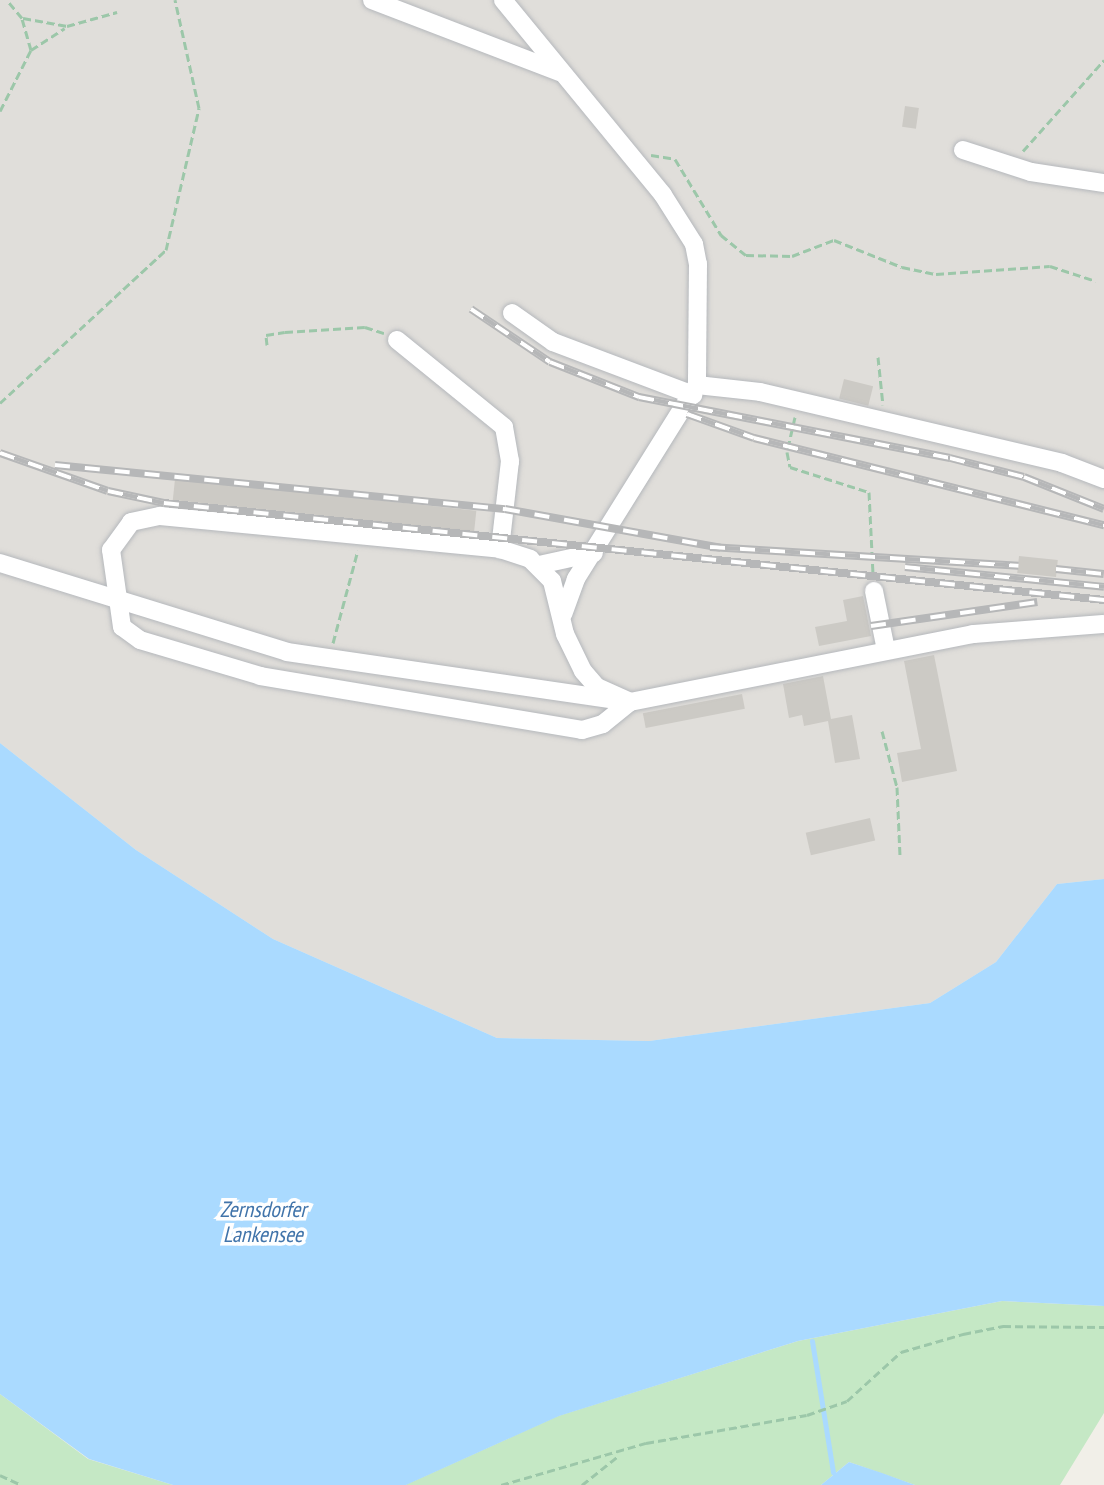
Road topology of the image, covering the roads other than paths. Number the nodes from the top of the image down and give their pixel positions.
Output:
1 (372, 0) edge
2 (503, 0) edge
3 (562, 73) junction
4 (963, 150) dead end
5 (1104, 183) edge
6 (512, 313) dead end
7 (397, 340) road end
8 (695, 390) junction
9 (1104, 479) edge
10 (500, 549) junction
11 (594, 553) junction
12 (0, 563) edge
13 (539, 565) junction
14 (874, 591) road end
15 (116, 602) junction
16 (562, 616) junction
17 (1104, 624) edge
18 (886, 650) junction
19 (630, 702) junction

1 - 3 lane
2 - 3 lane
3 - 8 lane
4 - 5 lane
6 - 8 lane
7 - 10 lane
8 - 9 lane
8 - 11 lane
10 - 13 lane
10 - 15 lane
11 - 13 lane
11 - 16 lane
12 - 15 lane
13 - 16 lane
14 - 18 lane
15 - 19 lane
15 - 19 lane
16 - 19 lane
17 - 18 lane
18 - 19 lane

